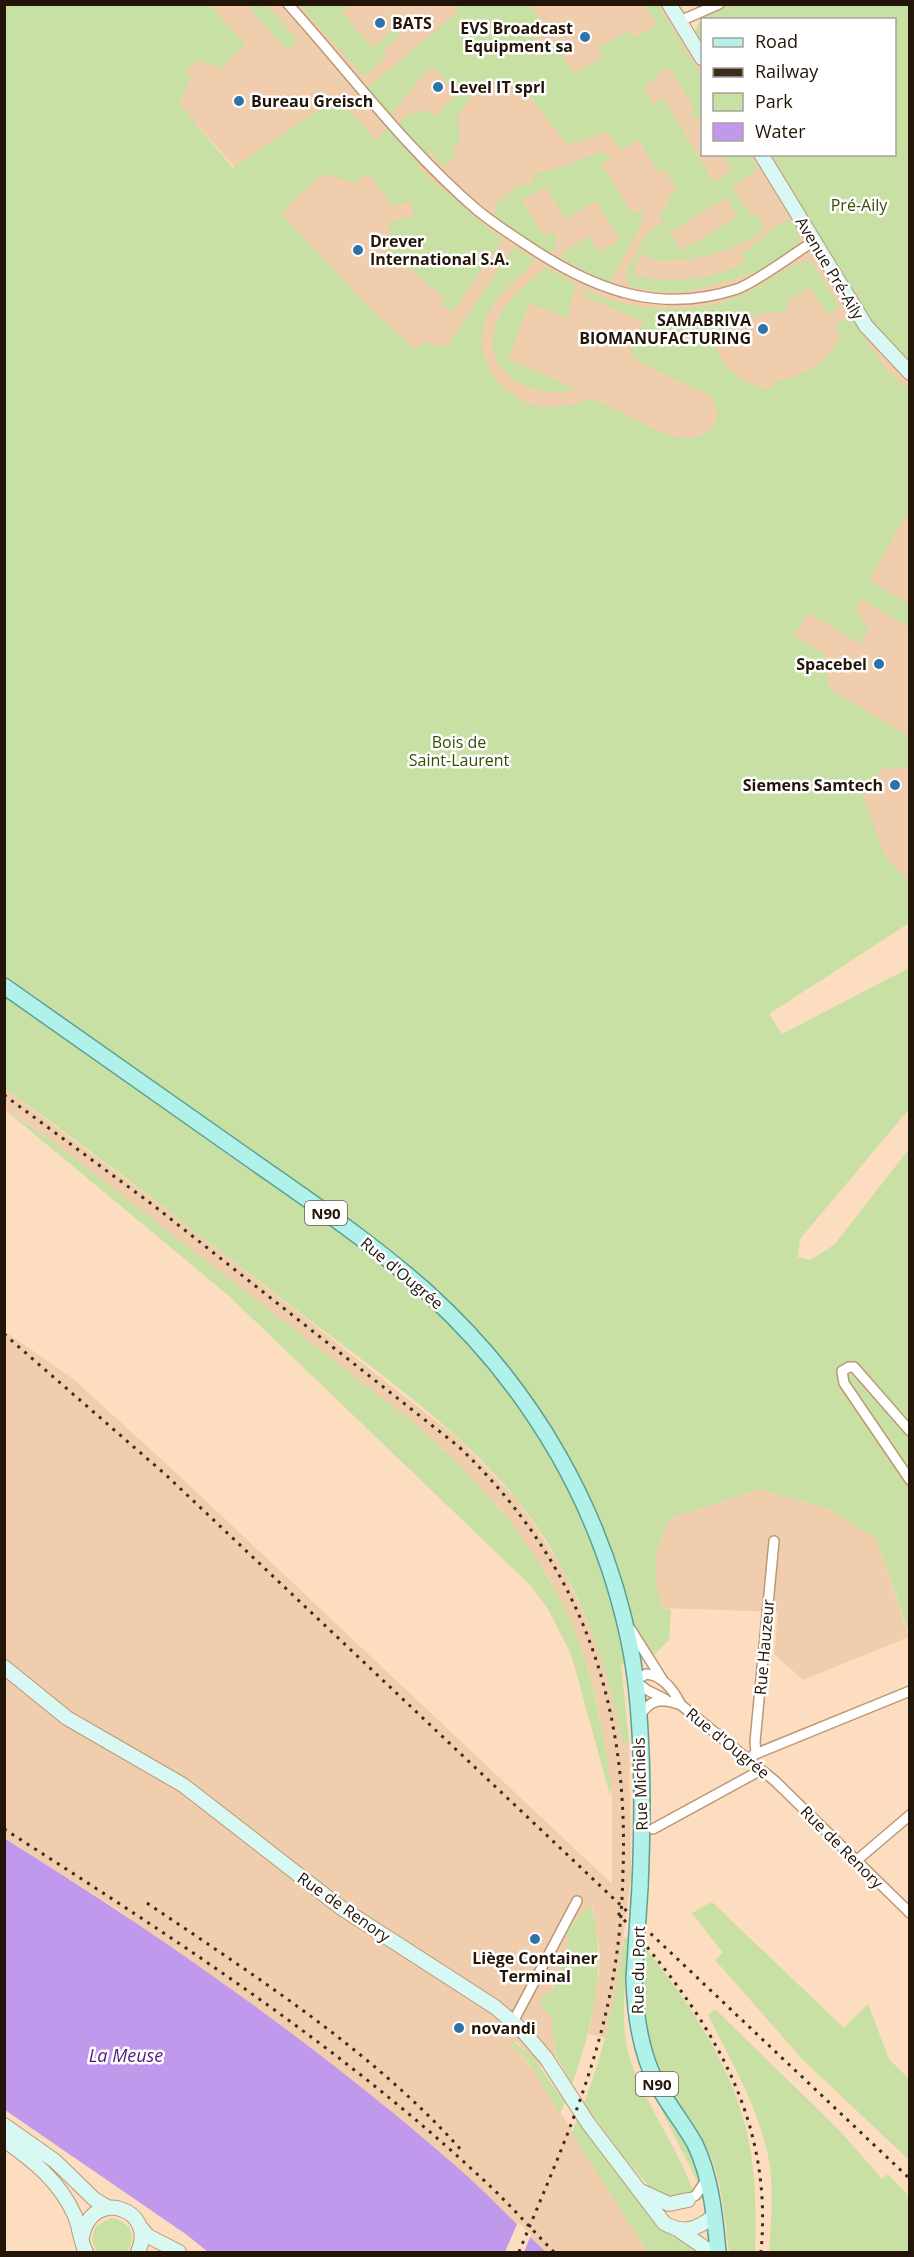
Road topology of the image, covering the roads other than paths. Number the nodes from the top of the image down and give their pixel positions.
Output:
1 (288, 4) edge
2 (669, 4) edge
3 (719, 4) edge
4 (680, 21) junction
5 (701, 56) edge
6 (762, 156) edge
7 (814, 241) junction
8 (909, 373) edge
9 (4, 986) edge
10 (909, 1431) edge
11 (909, 1479) edge
12 (774, 1541) dead end
13 (623, 1618) junction
14 (4, 1667) edge
15 (635, 1681) junction
16 (665, 1683) junction
17 (909, 1691) edge
18 (666, 1699) junction
19 (681, 1705) junction
20 (638, 1721) junction
21 (756, 1753) junction
22 (747, 1758) junction
23 (762, 1770) junction
24 (775, 1781) joint
25 (909, 1815) edge
26 (653, 1829) dead end
27 (855, 1861) junction
28 (640, 1887) joint
29 (577, 1901) dead end
30 (909, 1913) edge
31 (513, 2022) junction
32 (4, 2125) edge
33 (4, 2140) edge
34 (707, 2179) junction
35 (641, 2191) junction
36 (688, 2200) junction
37 (107, 2207) junction
38 (713, 2212) junction
39 (141, 2229) junction
40 (680, 2231) junction
41 (83, 2246) edge
42 (138, 2253) edge
43 (179, 2253) edge
44 (711, 2253) edge
45 (718, 2253) edge

1 - 7 street
2 - 4 street
3 - 4 street
4 - 5 street
6 - 7 street, Avenue Pré-Aily
7 - 8 street, Avenue Pré-Aily
9 - 13 main road, Rue d'Ougrée / N90
10 - 11 street
12 - 21 street, Rue Hauzeur
13 - 15 main road, Rue d'Ougrée / N90
13 - 16 street, Rue d'Ougrée
14 - 31 street, Rue de Renory
15 - 16 street
15 - 18 street, Rue d'Ougrée
15 - 20 main road, Rue Michiels / N90
16 - 19 street, Rue d'Ougrée
17 - 21 street
18 - 19 street, Rue d'Ougrée
18 - 20 street
19 - 22 street, Rue d'Ougrée
20 - 28 main road, Rue Michiels / N90
21 - 22 street
22 - 23 street, Rue d'Ougrée
23 - 24 street, Rue d'Ougrée
23 - 26 street
24 - 27 street, Rue de Renory
25 - 27 street
27 - 30 street, Rue de Renory
28 - 34 main road, Rue du Port / N90, bridge
29 - 31 street
31 - 35 street, Rue de Renory
32 - 37 street
33 - 41 street
34 - 36 street
34 - 38 main road, Rue du Port / N90
35 - 36 street, Rue de Renory
35 - 40 street, Rue de Renory
36 - 38 street, Rue de Renory
37 - 39 street
37 - 41 street
38 - 40 street
38 - 45 main road, N90
39 - 42 street
39 - 43 street
40 - 44 street, Rue de Renory

